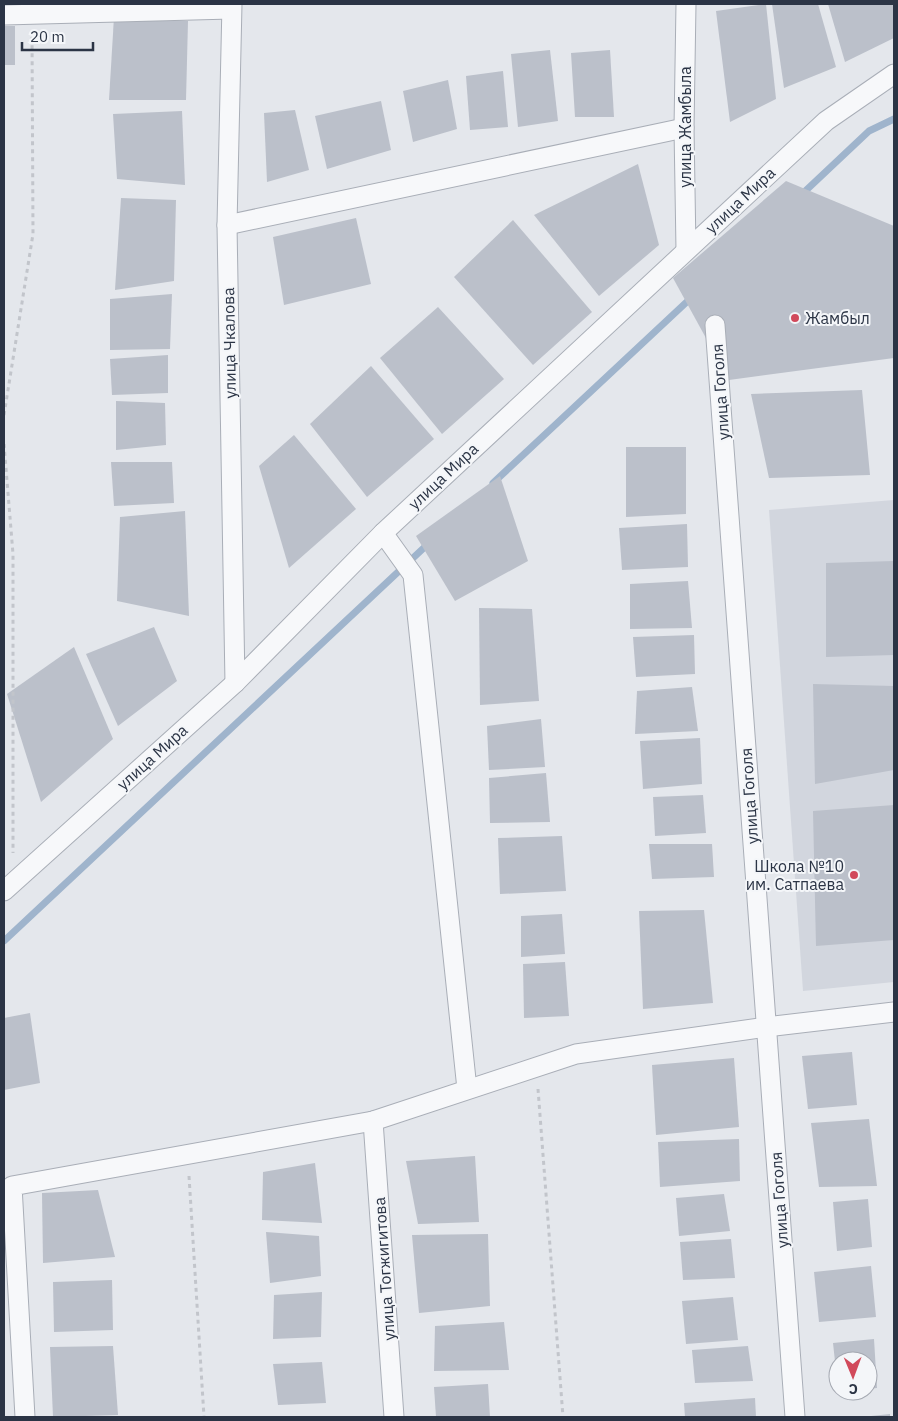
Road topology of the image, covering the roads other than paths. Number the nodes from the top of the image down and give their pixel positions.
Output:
1 (686, 4) edge
2 (232, 6) edge
3 (4, 15) edge
4 (894, 74) edge
5 (684, 128) junction
6 (227, 225) junction
7 (686, 250) junction
8 (715, 325) dead end
9 (383, 533) junction
10 (235, 683) junction
11 (8, 887) edge
12 (894, 1012) edge
13 (766, 1027) junction
14 (467, 1089) junction
15 (373, 1121) junction
16 (25, 1417) edge
17 (394, 1417) edge
18 (794, 1417) edge

1 - 5 street, улица Жамбыла
2 - 3 street
2 - 6 street, улица Чкалова
4 - 7 street, улица Мира
5 - 6 street
5 - 7 street, улица Жамбыла
6 - 10 street, улица Чкалова
7 - 9 street, улица Мира
8 - 13 street, улица Гоголя
9 - 10 street, улица Мира
9 - 14 street
10 - 11 street, улица Мира
12 - 13 street
13 - 14 street
13 - 18 street, улица Гоголя
14 - 15 street
15 - 16 street
15 - 17 street, улица Тогжигитова

